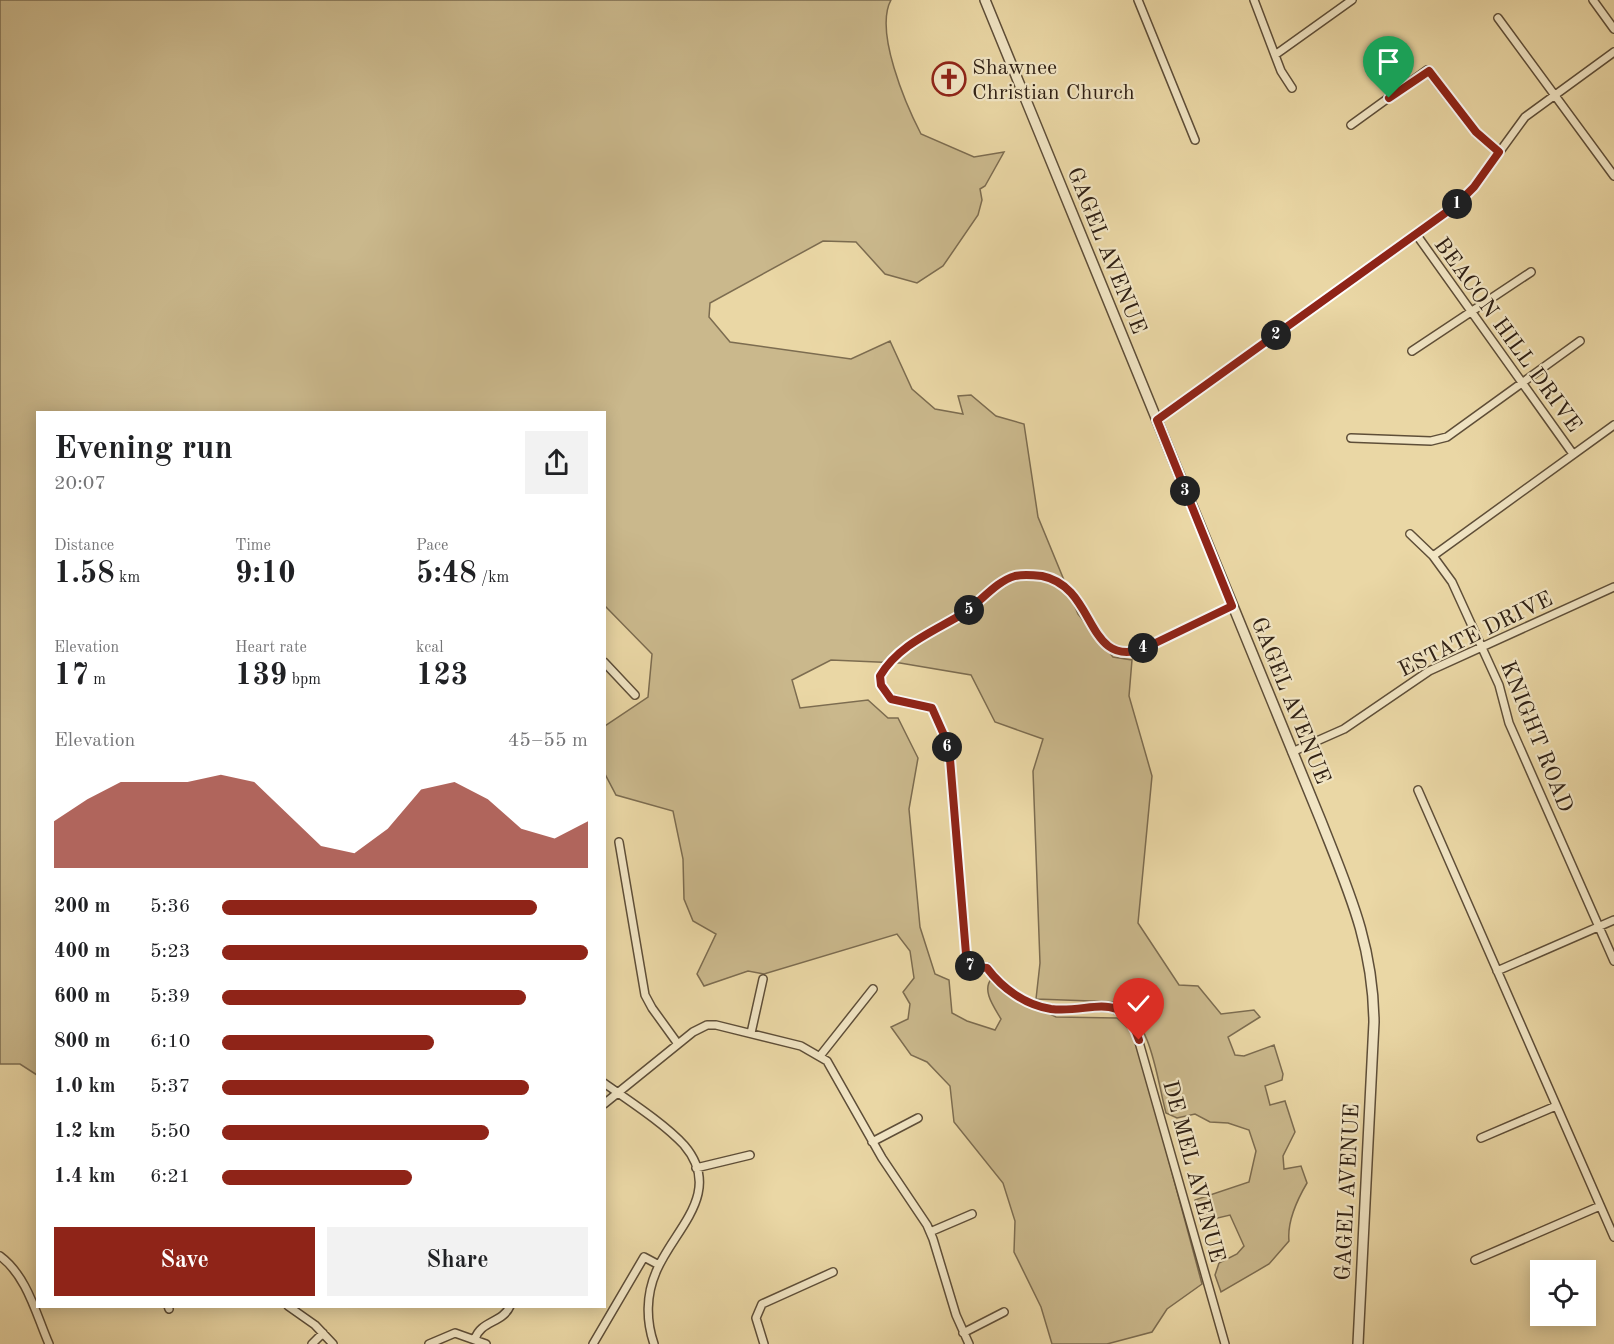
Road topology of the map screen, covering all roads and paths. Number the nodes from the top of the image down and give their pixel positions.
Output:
1 (985, 0) edge
2 (1138, 0) edge
3 (1254, 0) edge
4 (1352, 0) edge
5 (1593, 0) edge
6 (1498, 18) dead end
7 (1614, 29) edge
8 (1614, 52) edge
9 (1275, 56) junction
10 (1292, 87) dead end
11 (1555, 95) junction
12 (1351, 125) dead end
13 (1195, 140) dead end
14 (1499, 152) junction
15 (1614, 176) edge
16 (1416, 234) junction
17 (1531, 272) dead end
18 (1471, 312) junction
19 (1580, 341) dead end
20 (1412, 351) dead end
21 (1522, 383) junction
22 (1157, 420) junction
23 (1614, 425) edge
24 (1351, 438) dead end
25 (1573, 454) junction
26 (1410, 534) dead end
27 (1433, 556) junction
28 (1614, 587) edge
29 (1232, 606) junction
30 (1482, 647) junction
31 (606, 664) edge
32 (635, 695) dead end
33 (1292, 752) junction
34 (1418, 790) dead end
35 (619, 842) dead end
36 (1614, 920) edge
37 (1599, 927) junction
38 (1614, 961) edge
39 (1497, 971) junction
40 (763, 979) dead end
41 (873, 989) dead end
42 (752, 1033) junction
43 (678, 1044) junction
44 (820, 1056) junction
45 (606, 1084) edge
46 (618, 1093) junction
47 (606, 1102) edge
48 (1556, 1106) junction
49 (918, 1118) dead end
50 (1481, 1138) dead end
51 (872, 1142) junction
52 (750, 1155) dead end
53 (696, 1168) junction
54 (1600, 1206) junction
55 (972, 1214) dead end
56 (930, 1232) junction
57 (1614, 1237) edge
58 (0, 1256) edge
59 (1475, 1260) dead end
60 (659, 1265) junction
61 (833, 1272) dead end
62 (291, 1308) edge
63 (509, 1308) edge
64 (1004, 1312) dead end
65 (323, 1333) junction
66 (963, 1333) junction
67 (476, 1339) junction
68 (49, 1344) edge
69 (312, 1344) edge
70 (333, 1344) edge
71 (429, 1344) edge
72 (486, 1344) edge
73 (593, 1344) edge
74 (654, 1344) edge
75 (764, 1344) edge
76 (969, 1344) edge
77 (1225, 1344) edge
78 (1358, 1344) edge

1 - 22 street, GAGEL AVENUE
2 - 13 street
3 - 9 street
4 - 9 street
5 - 7 street
6 - 11 street
8 - 11 street
9 - 10 street
11 - 14 street
11 - 15 street
12 - 14 street
14 - 16 street
16 - 18 street, BEACON HILL DRIVE
16 - 22 street
17 - 18 street
18 - 20 street
18 - 21 street, BEACON HILL DRIVE
19 - 21 street
21 - 24 street
21 - 25 street, BEACON HILL DRIVE
22 - 29 street, GAGEL AVENUE
23 - 25 street
25 - 27 street
26 - 27 street, KNIGHT ROAD
27 - 30 street, KNIGHT ROAD
28 - 30 street, ESTATE DRIVE
29 - 33 street, GAGEL AVENUE
29 - 77 street, DE MEL AVENUE
30 - 33 street, ESTATE DRIVE
30 - 37 street, KNIGHT ROAD
31 - 32 street
33 - 78 street, GAGEL AVENUE
34 - 39 street
35 - 43 street
36 - 37 street
37 - 38 street, KNIGHT ROAD
37 - 39 street
39 - 48 street
40 - 42 street
41 - 44 street
42 - 43 street
42 - 44 street
43 - 46 street
44 - 51 street
45 - 46 street
46 - 47 street
46 - 53 street
48 - 50 street
48 - 54 street
49 - 51 street
51 - 56 street
52 - 53 street
53 - 60 street
54 - 57 street
54 - 59 street
55 - 56 street
56 - 66 street
58 - 68 street
60 - 73 street
60 - 74 street
61 - 75 street
62 - 65 street
63 - 67 street
64 - 66 street
65 - 69 street
65 - 70 street
66 - 76 street
67 - 71 street
67 - 72 street

